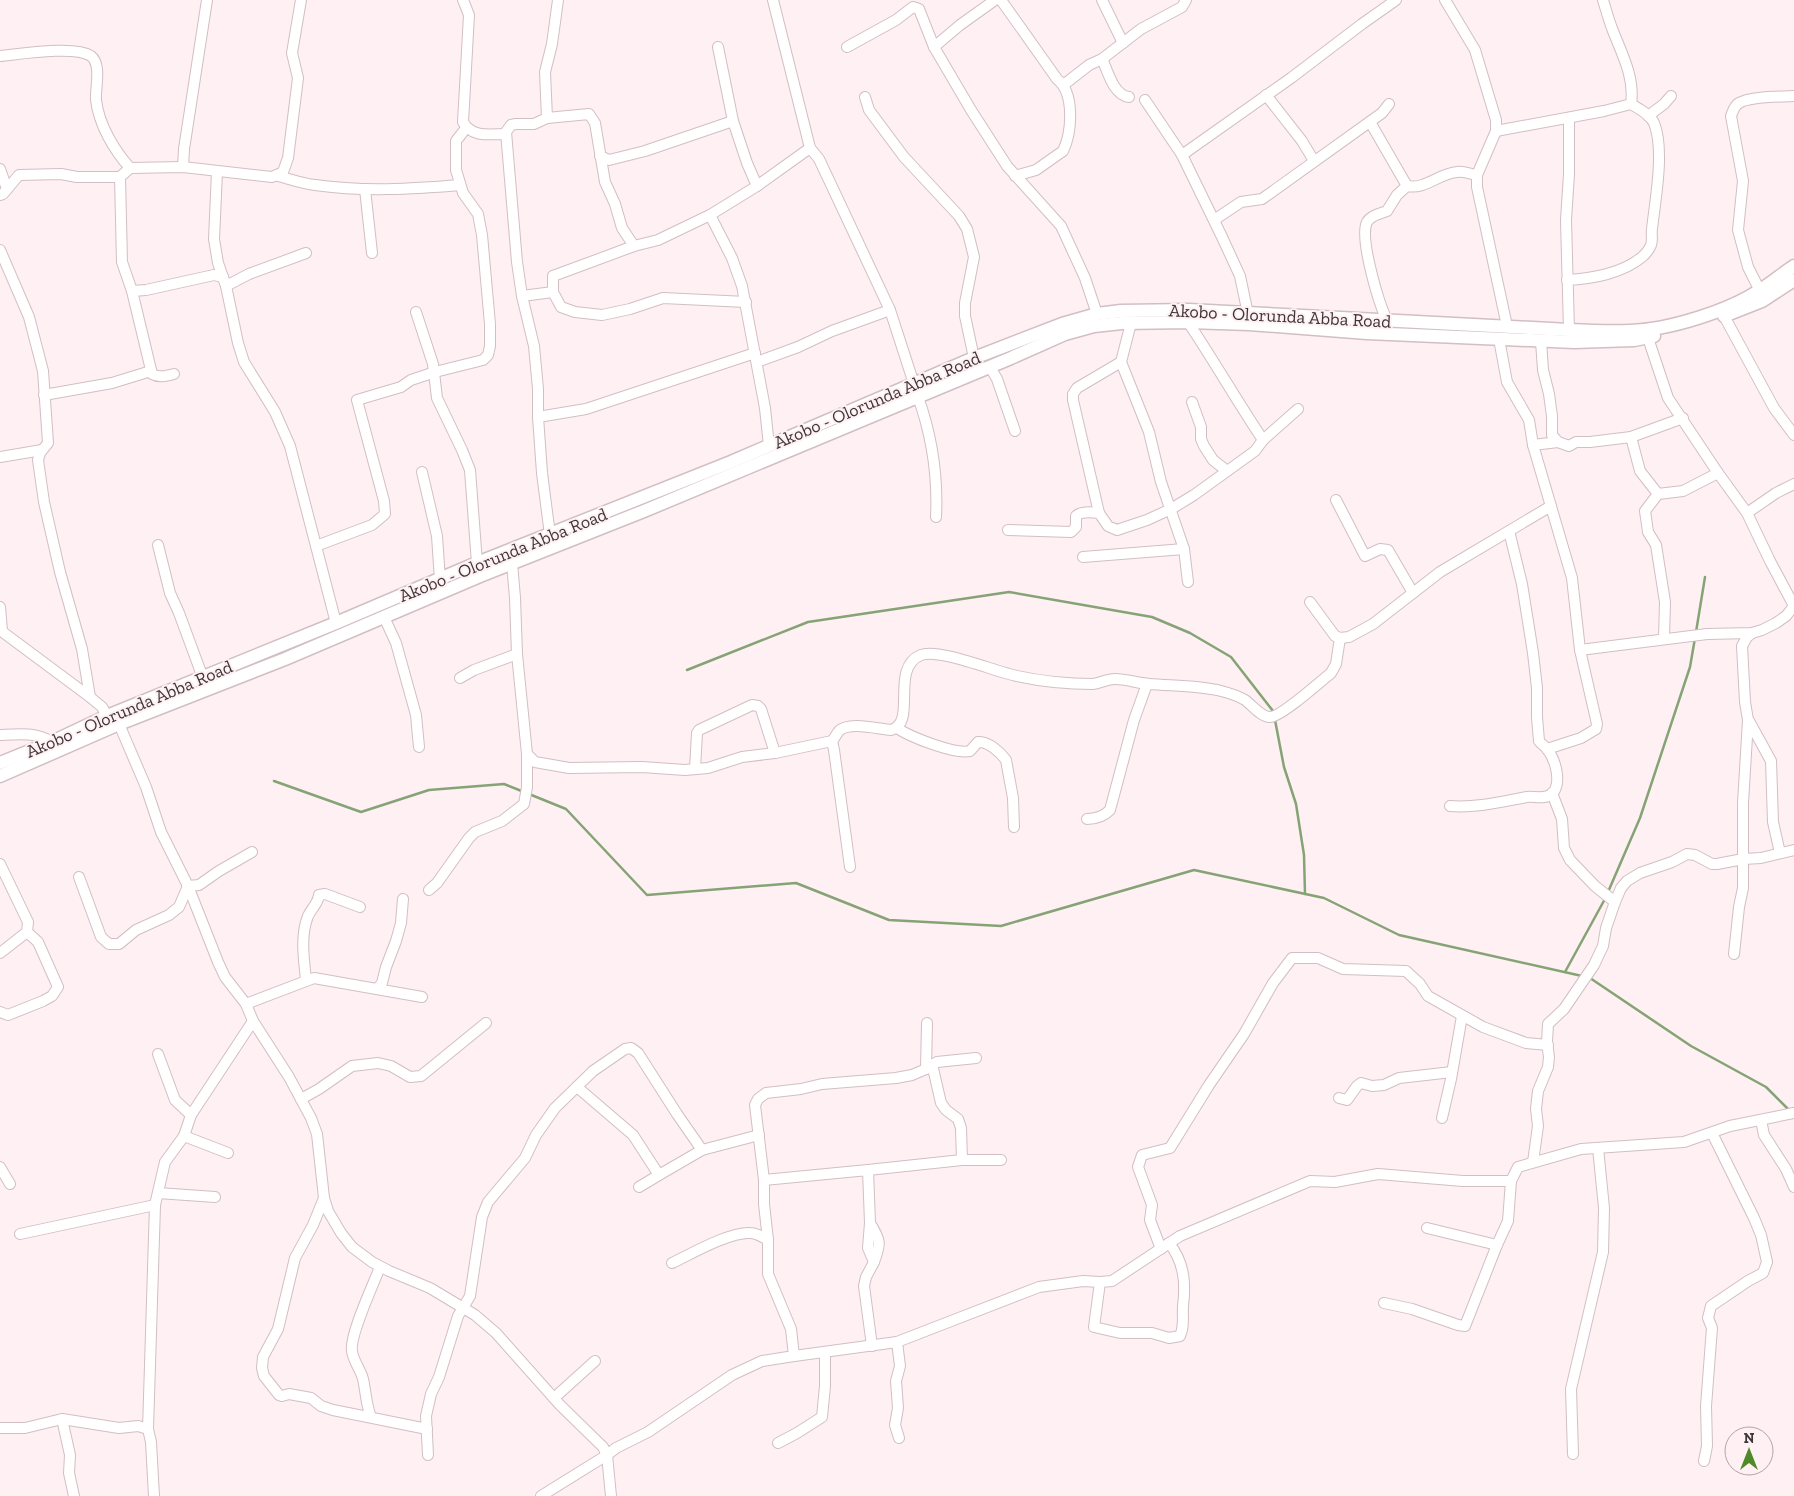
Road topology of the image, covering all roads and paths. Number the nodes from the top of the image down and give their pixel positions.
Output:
1 (207, 0) edge
2 (301, 0) edge
3 (462, 0) edge
4 (558, 0) edge
5 (773, 0) edge
6 (995, 0) edge
7 (1002, 0) edge
8 (1102, 0) edge
9 (1186, 0) edge
10 (1396, 0) edge
11 (1446, 0) edge
12 (1603, 0) edge
13 (1123, 43) junction
14 (718, 47) dead end
15 (847, 48) dead end
16 (934, 48) junction
17 (0, 56) edge
18 (1102, 59) junction
19 (1062, 83) junction
20 (1266, 95) junction
21 (1671, 96) dead end
22 (1794, 96) edge
23 (865, 97) dead end
24 (1129, 97) dead end
25 (1145, 100) dead end
26 (1389, 104) dead end
27 (1631, 104) junction
28 (1648, 116) junction
29 (547, 118) junction
30 (1569, 118) junction
31 (733, 121) junction
32 (1370, 122) junction
33 (466, 128) junction
34 (1496, 132) junction
35 (506, 134) junction
36 (810, 148) junction
37 (1182, 155) junction
38 (605, 158) junction
39 (1314, 161) junction
40 (183, 167) junction
41 (130, 168) junction
42 (0, 169) edge
43 (217, 172) junction
44 (1477, 175) junction
45 (278, 176) junction
46 (1015, 176) junction
47 (120, 177) junction
48 (460, 185) junction
49 (757, 186) junction
50 (1407, 186) junction
51 (365, 189) junction
52 (3, 192) edge
53 (710, 214) junction
54 (1214, 220) junction
55 (634, 246) junction
56 (0, 250) edge
57 (306, 253) dead end
58 (372, 253) dead end
59 (1794, 266) edge
60 (1567, 280) junction
61 (225, 281) junction
62 (1792, 285) edge
63 (132, 291) junction
64 (1760, 291) junction
65 (553, 292) junction
66 (522, 296) junction
67 (746, 302) junction
68 (890, 310) junction
69 (416, 312) dead end
70 (1097, 314) junction
71 (1248, 314) junction
72 (1724, 316) junction
73 (1387, 320) junction
74 (1188, 322) junction
75 (1131, 323) junction
76 (1508, 326) junction
77 (1569, 330) junction
78 (1648, 338) junction
79 (1499, 339) junction
80 (1541, 341) junction
81 (1006, 345) junction
82 (756, 358) junction
83 (974, 358) junction
84 (1011, 358) junction
85 (1121, 362) junction
86 (990, 367) junction
87 (151, 371) junction
88 (435, 372) junction
89 (174, 374) dead end
90 (914, 384) junction
91 (44, 395) junction
92 (918, 397) junction
93 (1192, 402) dead end
94 (1298, 409) dead end
95 (538, 417) junction
96 (1683, 418) junction
97 (1015, 431) dead end
98 (1794, 435) edge
99 (1631, 437) junction
100 (1263, 440) junction
101 (1558, 442) junction
102 (1533, 445) junction
103 (769, 446) junction
104 (42, 450) junction
105 (0, 457) edge
106 (1227, 471) junction
107 (422, 472) dead end
108 (1718, 473) junction
109 (1794, 484) edge
110 (1658, 494) junction
111 (1336, 500) dead end
112 (1551, 506) junction
113 (1171, 510) junction
114 (1747, 512) junction
115 (1099, 513) junction
116 (936, 517) dead end
117 (1008, 530) dead end
118 (1508, 531) junction
119 (550, 535) junction
120 (158, 545) dead end
121 (316, 546) junction
122 (1184, 549) junction
123 (1083, 557) dead end
124 (477, 563) junction
125 (512, 563) junction
126 (440, 580) junction
127 (1188, 582) dead end
128 (1413, 593) junction
129 (1310, 602) dead end
130 (1794, 606) edge
131 (0, 607) edge
132 (384, 617) junction
133 (336, 623) junction
134 (1, 631) edge
135 (1752, 633) junction
136 (1340, 638) junction
137 (1664, 638) junction
138 (279, 646) junction
139 (1580, 650) junction
140 (517, 654) junction
141 (285, 659) junction
142 (203, 678) junction
143 (460, 678) dead end
144 (1147, 684) junction
145 (90, 697) junction
146 (106, 716) junction
147 (1748, 720) junction
148 (119, 724) junction
149 (897, 728) junction
150 (0, 735) edge
151 (832, 741) junction
152 (52, 742) junction
153 (418, 747) dead end
154 (1547, 748) junction
155 (775, 753) junction
156 (527, 754) junction
157 (0, 763) edge
158 (695, 769) junction
159 (0, 776) edge
160 (1552, 793) junction
161 (1450, 806) dead end
162 (1086, 819) dead end
163 (1014, 827) dead end
164 (1794, 850) edge
165 (252, 852) dead end
166 (1780, 853) junction
167 (1743, 859) junction
168 (0, 864) edge
169 (850, 866) dead end
170 (79, 877) dead end
171 (188, 886) junction
172 (429, 890) dead end
173 (403, 899) dead end
174 (1615, 902) junction
175 (360, 907) dead end
176 (26, 932) junction
177 (0, 953) edge
178 (1734, 954) dead end
179 (306, 980) junction
180 (377, 989) junction
181 (422, 997) dead end
182 (246, 1004) junction
183 (0, 1012) edge
184 (1462, 1016) junction
185 (253, 1021) junction
186 (486, 1022) dead end
187 (927, 1023) dead end
188 (1548, 1045) junction
189 (158, 1054) dead end
190 (976, 1058) dead end
191 (929, 1067) junction
192 (1452, 1072) junction
193 (577, 1087) junction
194 (1339, 1098) dead end
195 (301, 1099) junction
196 (1794, 1113) edge
197 (191, 1116) junction
198 (1442, 1118) dead end
199 (1761, 1120) junction
200 (1712, 1134) junction
201 (758, 1135) junction
202 (184, 1136) junction
203 (1598, 1148) junction
204 (702, 1150) junction
205 (228, 1153) dead end
206 (962, 1160) junction
207 (1001, 1160) dead end
208 (1533, 1162) junction
209 (0, 1167) edge
210 (868, 1170) junction
211 (659, 1175) junction
212 (764, 1180) junction
213 (1511, 1181) junction
214 (10, 1184) dead end
215 (640, 1187) dead end
216 (1794, 1187) edge
217 (158, 1193) junction
218 (215, 1198) dead end
219 (324, 1198) junction
220 (155, 1205) junction
221 (1426, 1228) dead end
222 (20, 1234) dead end
223 (768, 1240) junction
224 (1497, 1245) junction
225 (1165, 1246) junction
226 (672, 1263) dead end
227 (380, 1267) junction
228 (1100, 1282) junction
229 (1384, 1303) dead end
230 (462, 1307) junction
231 (897, 1342) junction
232 (872, 1346) junction
233 (825, 1353) junction
234 (794, 1356) junction
235 (594, 1361) dead end
236 (554, 1398) junction
237 (371, 1417) junction
238 (62, 1419) junction
239 (0, 1428) edge
240 (148, 1428) junction
241 (427, 1429) junction
242 (899, 1438) dead end
243 (778, 1443) dead end
244 (1572, 1454) dead end
245 (428, 1455) dead end
246 (607, 1455) junction
247 (1704, 1461) dead end
248 (74, 1496) edge
249 (154, 1496) edge
250 (540, 1496) edge
251 (611, 1496) edge

1 - 40 street
2 - 45 street
3 - 33 street
4 - 29 street
5 - 36 street
6 - 16 street
7 - 19 street
8 - 13 street
9 - 13 street
10 - 20 street
11 - 34 street
12 - 27 street
13 - 18 street
14 - 31 street
15 - 16 street
16 - 46 street
17 - 41 street
18 - 19 street
18 - 24 street
19 - 46 street
20 - 37 street
20 - 39 street
21 - 28 street
22 - 64 street
23 - 83 street
25 - 37 street
26 - 32 street
27 - 28 street
27 - 30 street
28 - 60 street
29 - 35 street
29 - 38 street
30 - 34 street
30 - 60 street
31 - 38 street
31 - 49 street
32 - 39 street
32 - 50 street
33 - 35 street
33 - 48 street
34 - 44 street
35 - 66 street
36 - 49 street
36 - 68 street
37 - 54 street
38 - 55 street
39 - 54 street
40 - 41 street
40 - 43 street
41 - 47 street
42 - 52 street
43 - 45 street
43 - 61 street
44 - 50 street
44 - 76 street
45 - 51 street
46 - 70 street
47 - 52 street
47 - 63 street
48 - 51 street
48 - 88 street
49 - 53 street
50 - 73 street
51 - 58 street
53 - 55 street
53 - 67 street
54 - 71 street
55 - 65 street
56 - 91 street
57 - 61 street
59 - 64 main road, Akobo - Olorunda Abba Road
60 - 77 street
61 - 63 street
61 - 121 street
62 - 72 main road, Akobo - Olorunda Abba Road
63 - 87 street
64 - 77 main road, Akobo - Olorunda Abba Road
65 - 66 street
65 - 67 street
66 - 95 street
67 - 82 street
68 - 82 street
68 - 90 street
69 - 88 street
70 - 71 main road, Akobo - Olorunda Abba Road
70 - 81 main road, Akobo - Olorunda Abba Road
71 - 73 main road, Akobo - Olorunda Abba Road
72 - 78 main road, Akobo - Olorunda Abba Road
72 - 98 street
73 - 76 main road, Akobo - Olorunda Abba Road
74 - 75 main road, Akobo - Olorunda Abba Road
74 - 79 main road, Akobo - Olorunda Abba Road
74 - 100 street
75 - 84 main road, Akobo - Olorunda Abba Road
75 - 85 street
76 - 77 main road, Akobo - Olorunda Abba Road
78 - 80 main road, Akobo - Olorunda Abba Road
78 - 96 street
79 - 80 main road, Akobo - Olorunda Abba Road
79 - 102 street
80 - 101 street
81 - 83 main road, Akobo - Olorunda Abba Road
81 - 84 main road
82 - 95 street
82 - 103 street
83 - 90 main road, Akobo - Olorunda Abba Road
84 - 86 main road, Akobo - Olorunda Abba Road
85 - 113 street
85 - 115 street
86 - 92 main road, Akobo - Olorunda Abba Road
86 - 97 street
87 - 89 street
87 - 91 street
88 - 121 street
88 - 124 street
90 - 103 main road, Akobo - Olorunda Abba Road
91 - 104 street
92 - 116 street
92 - 125 main road, Akobo - Olorunda Abba Road
93 - 106 street
94 - 100 street
95 - 119 street
96 - 99 street
96 - 108 street
99 - 101 street
99 - 110 street
100 - 106 street
101 - 102 street
102 - 112 street
103 - 119 main road, Akobo - Olorunda Abba Road
104 - 105 street
104 - 145 street
106 - 113 street
107 - 126 street
108 - 110 street
108 - 114 street
109 - 114 street
110 - 137 street
111 - 128 street
112 - 118 street
112 - 139 street
113 - 115 street
113 - 122 street
114 - 130 street
115 - 117 street
118 - 128 street
118 - 154 street
119 - 124 main road, Akobo - Olorunda Abba Road
120 - 142 street
121 - 133 street
122 - 123 street
122 - 127 street
124 - 126 main road, Akobo - Olorunda Abba Road
125 - 132 main road, Akobo - Olorunda Abba Road
125 - 140 street
126 - 133 main road, Akobo - Olorunda Abba Road
128 - 136 street
129 - 136 street
130 - 135 street
131 - 134 street
132 - 141 main road, Akobo - Olorunda Abba Road
132 - 153 street
133 - 138 main road, Akobo - Olorunda Abba Road
134 - 145 street
135 - 137 street
135 - 147 street
136 - 144 street
137 - 139 street
138 - 141 main road
138 - 142 main road, Akobo - Olorunda Abba Road
139 - 154 street
140 - 143 street
140 - 156 street
141 - 148 main road, Akobo - Olorunda Abba Road
142 - 146 main road, Akobo - Olorunda Abba Road
144 - 149 street
144 - 162 street
145 - 146 street
146 - 152 main road, Akobo - Olorunda Abba Road
147 - 166 street
147 - 167 street
148 - 159 main road, Akobo - Olorunda Abba Road
148 - 171 street
149 - 151 street
149 - 163 street
150 - 152 street
151 - 155 street
151 - 169 street
152 - 157 main road, Akobo - Olorunda Abba Road
154 - 160 street
155 - 158 street
155 - 158 street
156 - 158 street
156 - 172 street
160 - 161 street
160 - 174 street
164 - 166 street
165 - 171 street
166 - 167 street
167 - 174 street
167 - 178 street
168 - 176 street
170 - 171 street
171 - 182 street
173 - 180 street
174 - 188 street
175 - 179 street
176 - 177 street
176 - 183 street
179 - 180 street
179 - 182 street
180 - 181 street
182 - 185 street
184 - 188 street
184 - 192 street
184 - 225 street
185 - 195 street
185 - 197 street
186 - 195 street
187 - 191 street
188 - 208 street
189 - 197 street
190 - 191 street
191 - 201 street
191 - 206 street
192 - 194 street
192 - 198 street
193 - 204 street
193 - 211 street
193 - 230 street
195 - 219 street
196 - 199 street
197 - 202 street
199 - 200 street
199 - 216 street
200 - 203 street
200 - 247 street
201 - 204 street
201 - 212 street
202 - 205 street
202 - 217 street
203 - 208 street
203 - 244 street
204 - 211 street
206 - 207 street
206 - 210 street
208 - 213 street
209 - 214 street
210 - 212 street
210 - 232 street
211 - 215 street
212 - 223 street
213 - 224 street
213 - 225 street
217 - 218 street
217 - 220 street
219 - 227 street
219 - 237 street
220 - 222 street
220 - 240 street
221 - 224 street
223 - 226 street
223 - 234 street
224 - 229 street
225 - 228 street
225 - 228 street
227 - 230 street
227 - 237 street
228 - 231 street
230 - 236 street
230 - 241 street
231 - 232 street
231 - 242 street
232 - 233 street
233 - 234 street
233 - 243 street
234 - 246 street
235 - 236 street
236 - 246 street
237 - 241 street
238 - 239 street
238 - 240 street
238 - 248 street
240 - 249 street
241 - 245 street
246 - 250 street
246 - 251 street

